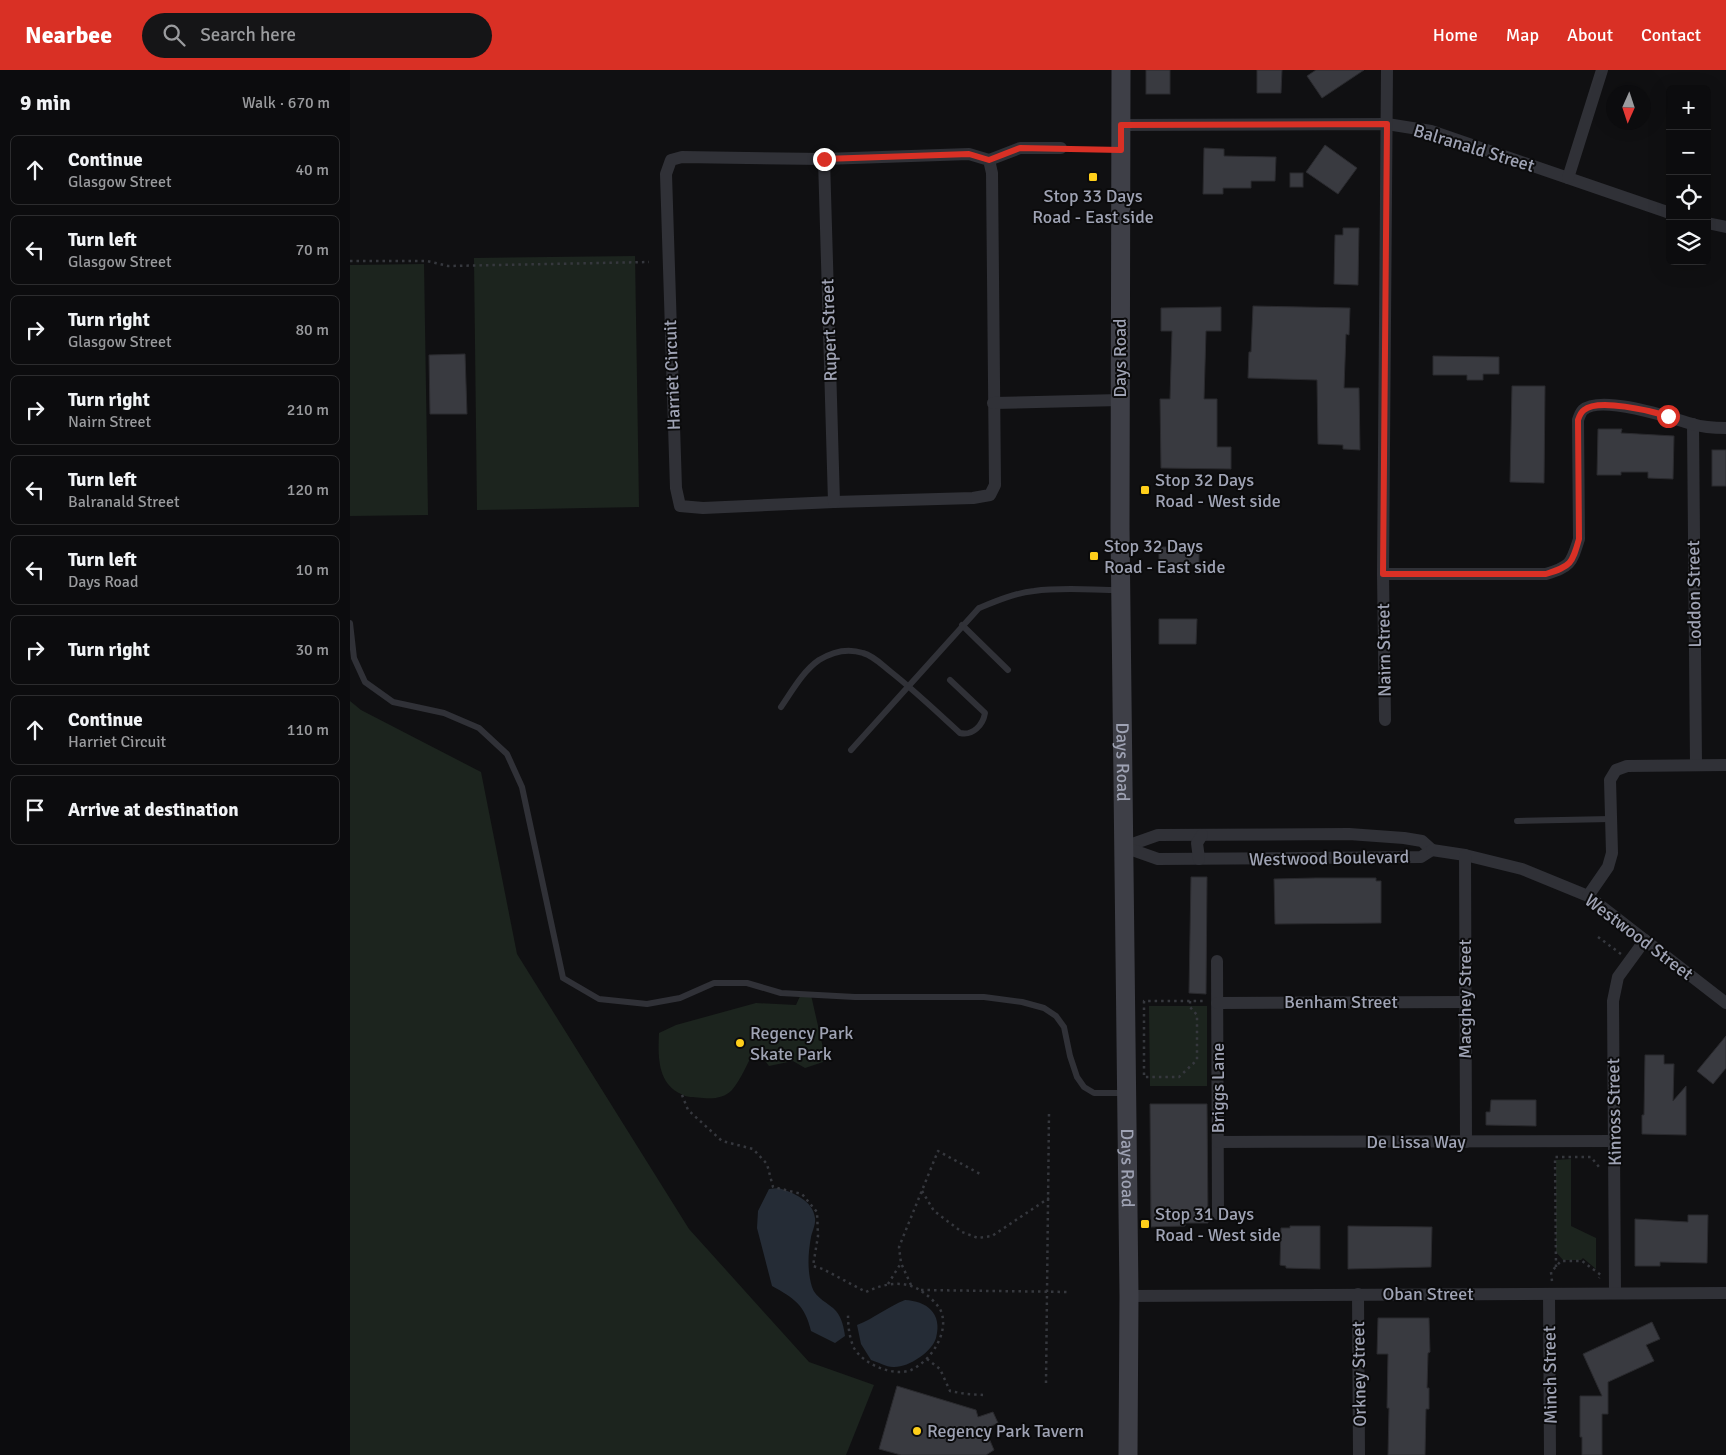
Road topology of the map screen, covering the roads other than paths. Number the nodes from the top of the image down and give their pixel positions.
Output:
1 (1122, 70) edge
2 (1387, 70) edge
3 (1602, 70) edge
4 (1387, 124) junction
5 (1121, 125) junction
6 (1061, 148) road end
7 (824, 159) junction
8 (989, 160) junction
9 (1568, 178) junction
10 (1666, 211) edge
11 (1711, 224) edge
12 (1726, 227) edge
13 (1120, 400) junction
14 (993, 403) junction
15 (1693, 424) junction
16 (1726, 428) edge
17 (834, 502) junction
18 (1383, 574) junction
19 (1121, 590) junction
20 (350, 623) edge
21 (962, 626) junction
22 (1008, 670) dead end
23 (950, 680) dead end
24 (908, 686) junction
25 (781, 707) dead end
26 (1385, 720) dead end
27 (851, 750) dead end
28 (1696, 765) junction
29 (1726, 765) edge
30 (1611, 819) junction
31 (1516, 821) dead end
32 (1202, 835) junction
33 (1124, 847) junction
34 (1432, 850) junction
35 (1465, 855) junction
36 (1200, 859) junction
37 (1588, 896) junction
38 (1644, 940) junction
39 (1216, 962) dead end
40 (1211, 1002) junction
41 (1465, 1002) junction
42 (1726, 1003) edge
43 (1126, 1093) junction
44 (1615, 1141) junction
45 (1218, 1142) junction
46 (1466, 1142) junction
47 (1218, 1214) dead end
48 (1615, 1293) junction
49 (1726, 1293) edge
50 (1358, 1294) junction
51 (1549, 1294) junction
52 (1129, 1296) junction
53 (1128, 1455) edge
54 (1359, 1455) edge
55 (1550, 1455) edge

1 - 5 street, Days Road
2 - 4 street, Nairn Street
3 - 9 street
4 - 5 street, Balranald Street
4 - 9 street, Balranald Street
4 - 18 street, Nairn Street
5 - 13 street, Days Road
6 - 8 street
7 - 8 street, Harriet Circuit
7 - 17 street, Rupert Street
7 - 17 street, Harriet Circuit
8 - 14 street, Harriet Circuit
9 - 10 street, Balranald Street
11 - 12 street
13 - 14 street
13 - 19 street, Days Road
14 - 17 street, Harriet Circuit
15 - 16 street
15 - 18 street
15 - 28 street, Loddon Street
18 - 26 street, Nairn Street
19 - 21 lane
19 - 33 street, Days Road
20 - 43 lane
21 - 22 lane
21 - 24 lane
23 - 24 lane
24 - 25 lane
24 - 27 lane
28 - 29 street
28 - 30 street
30 - 31 lane
30 - 37 street
32 - 33 street, Westwood Boulevard
32 - 34 street, Westwood Boulevard
32 - 36 street
33 - 36 street, Westwood Boulevard
33 - 43 street, Days Road
34 - 35 street, Westwood Street
34 - 36 street, Westwood Boulevard
35 - 37 street, Westwood Street
35 - 41 street, Macghey Street
37 - 38 street, Westwood Street
38 - 42 street, Westwood Street
38 - 44 street, Kinross Street
39 - 40 street, Briggs Lane
40 - 41 street, Benham Street
40 - 45 street, Briggs Lane
41 - 46 street, Macghey Street
43 - 52 street, Days Road
44 - 46 street, De Lissa Way
44 - 48 street, Kinross Street
45 - 46 street, De Lissa Way
45 - 47 street, Briggs Lane
48 - 49 street, Oban Street
48 - 51 street, Oban Street
50 - 51 street, Oban Street
50 - 52 street, Oban Street
50 - 54 street, Orkney Street
51 - 55 street, Minch Street
52 - 53 street, Days Road

